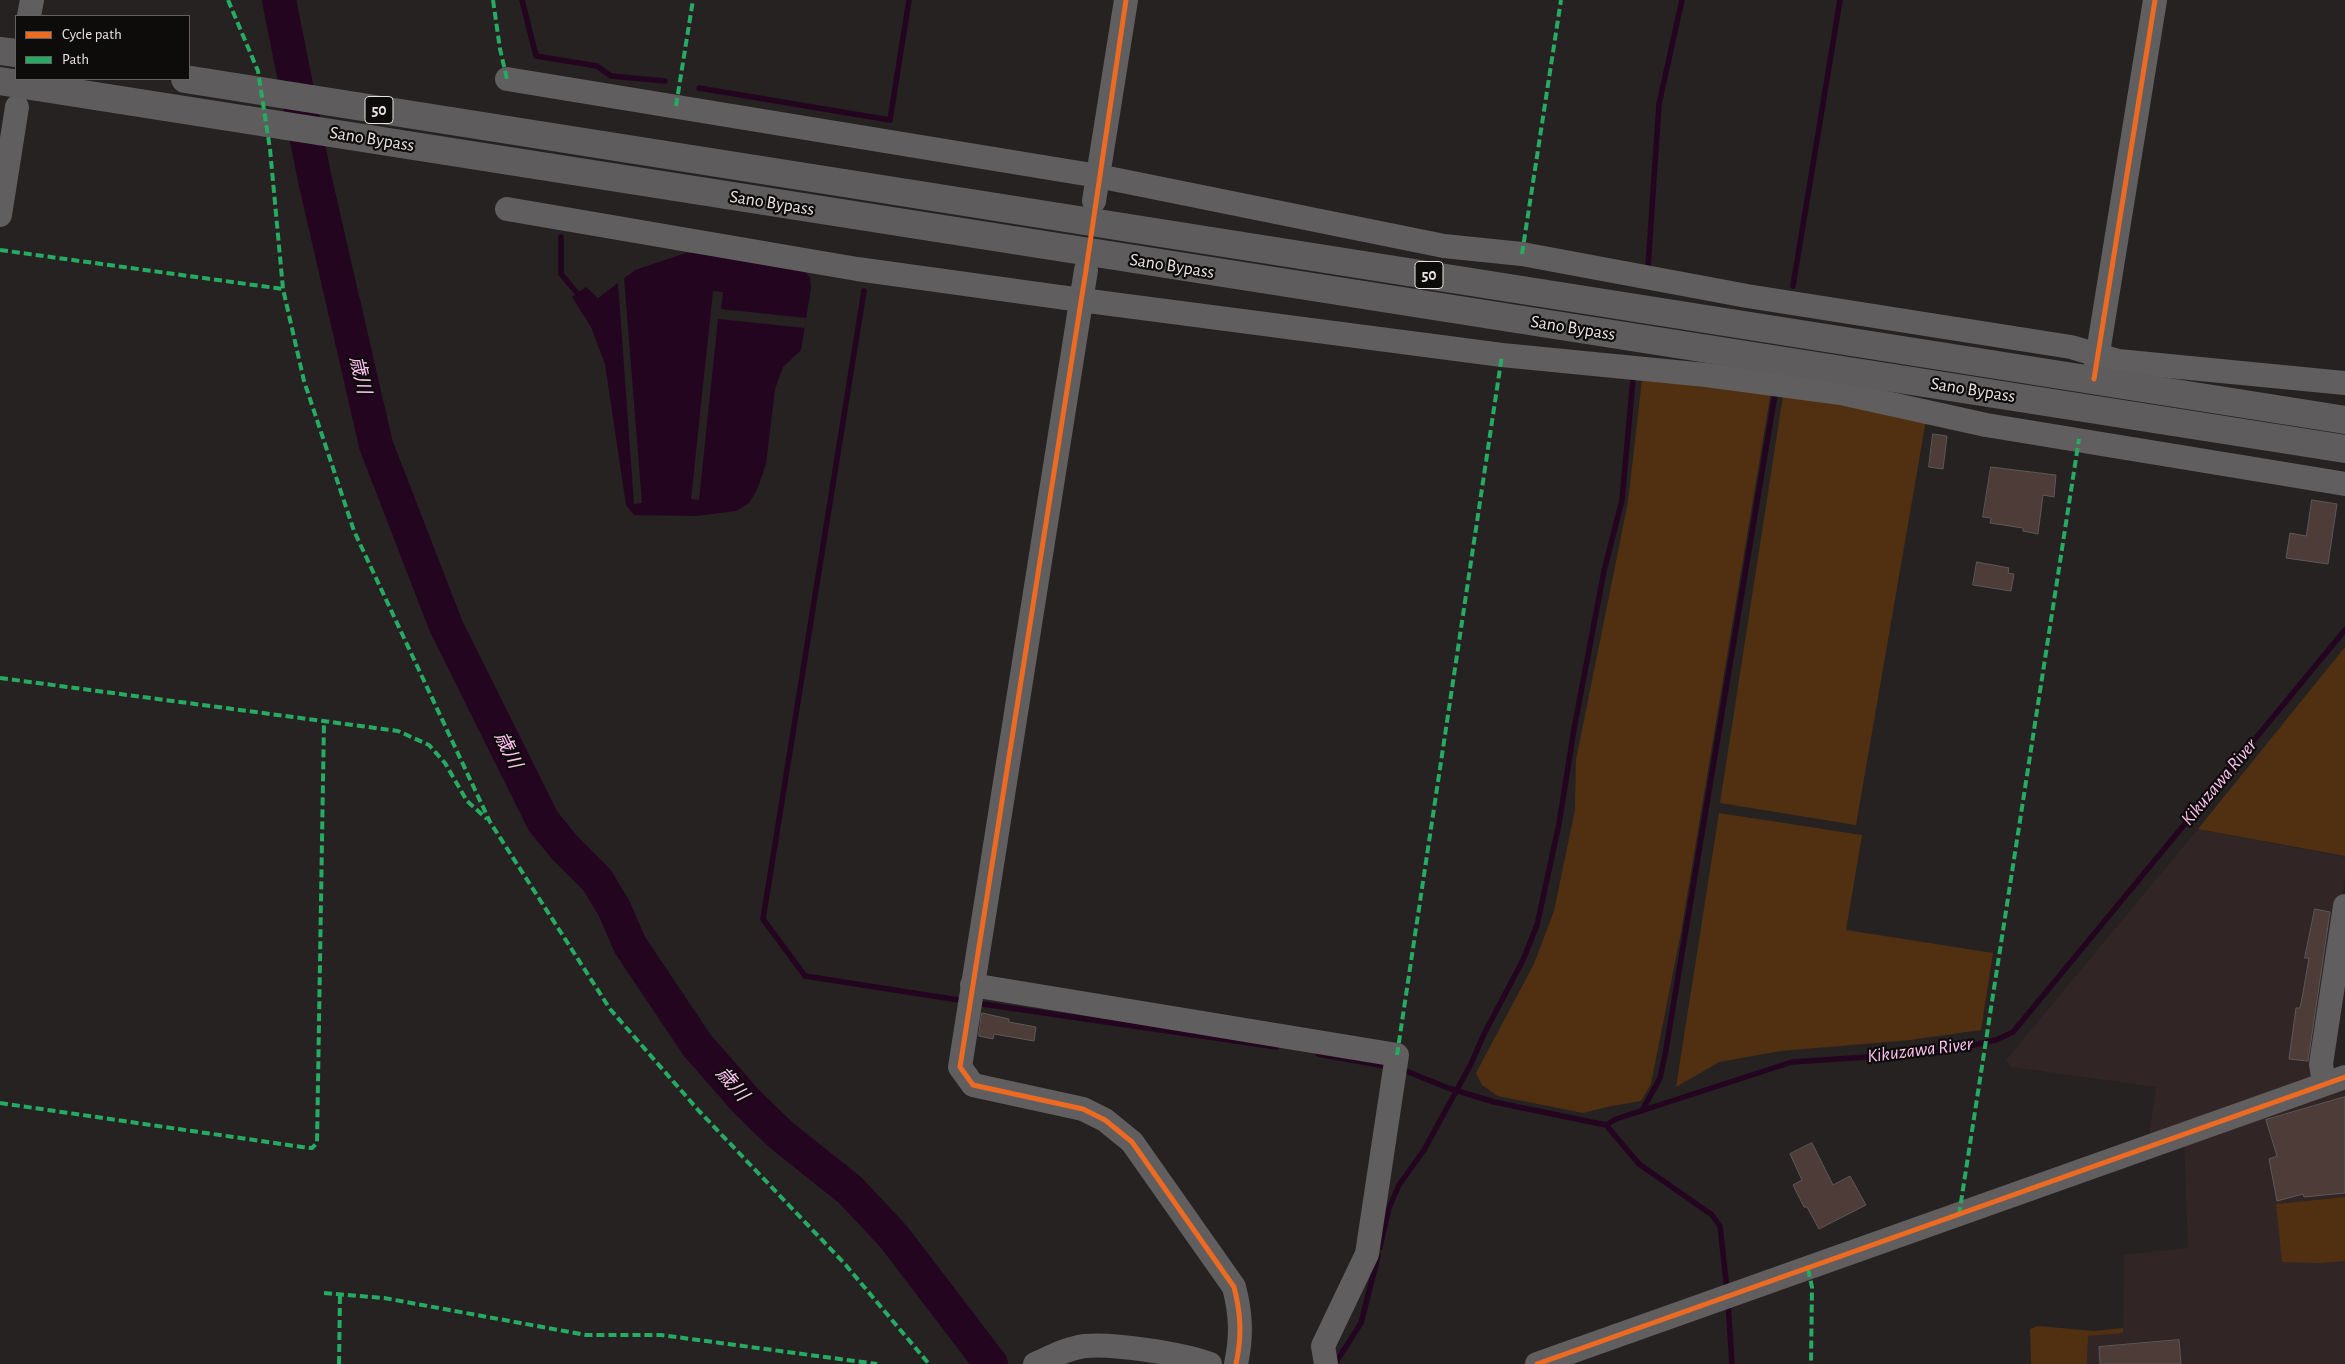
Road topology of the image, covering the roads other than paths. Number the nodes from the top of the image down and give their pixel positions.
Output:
1 (32, 0) edge
2 (1126, 0) edge
3 (2155, 0) edge
4 (29, 15) edge
5 (0, 51) edge
6 (15, 53) edge
7 (507, 79) dead end
8 (190, 80) edge
9 (0, 81) edge
10 (17, 107) dead end
11 (1098, 176) junction
12 (1094, 201) dead end
13 (507, 209) dead end
14 (0, 215) edge
15 (1086, 270) dead end
16 (1080, 300) junction
17 (2096, 367) junction
18 (2345, 383) edge
19 (1992, 393) junction
20 (2211, 398) junction
21 (2345, 405) edge
22 (2345, 420) edge
23 (1986, 425) junction
24 (2186, 425) junction
25 (2345, 449) edge
26 (2345, 466) edge
27 (2345, 484) edge
28 (2345, 906) edge
29 (972, 985) junction
30 (2335, 1080) edge
31 (1043, 1360) edge
32 (1210, 1364) edge
33 (1236, 1364) edge
34 (1326, 1364) edge
35 (1537, 1364) edge

1 - 4 street
2 - 11 street
3 - 17 street
5 - 6 highway
7 - 11 street
8 - 17 highway, Sano Bypass / 50
9 - 19 highway, Sano Bypass / 50
10 - 14 street
11 - 12 street
11 - 17 street
13 - 16 street
15 - 16 street
16 - 23 street
16 - 29 street
17 - 18 street
17 - 20 highway, Sano Bypass / 50
19 - 23 street
19 - 24 highway, Sano Bypass / 50
20 - 21 highway
20 - 22 highway, Sano Bypass / 50
23 - 27 street
24 - 25 highway, Sano Bypass / 50
24 - 26 highway
28 - 30 street
29 - 33 street
29 - 34 street
30 - 35 street
31 - 32 street

